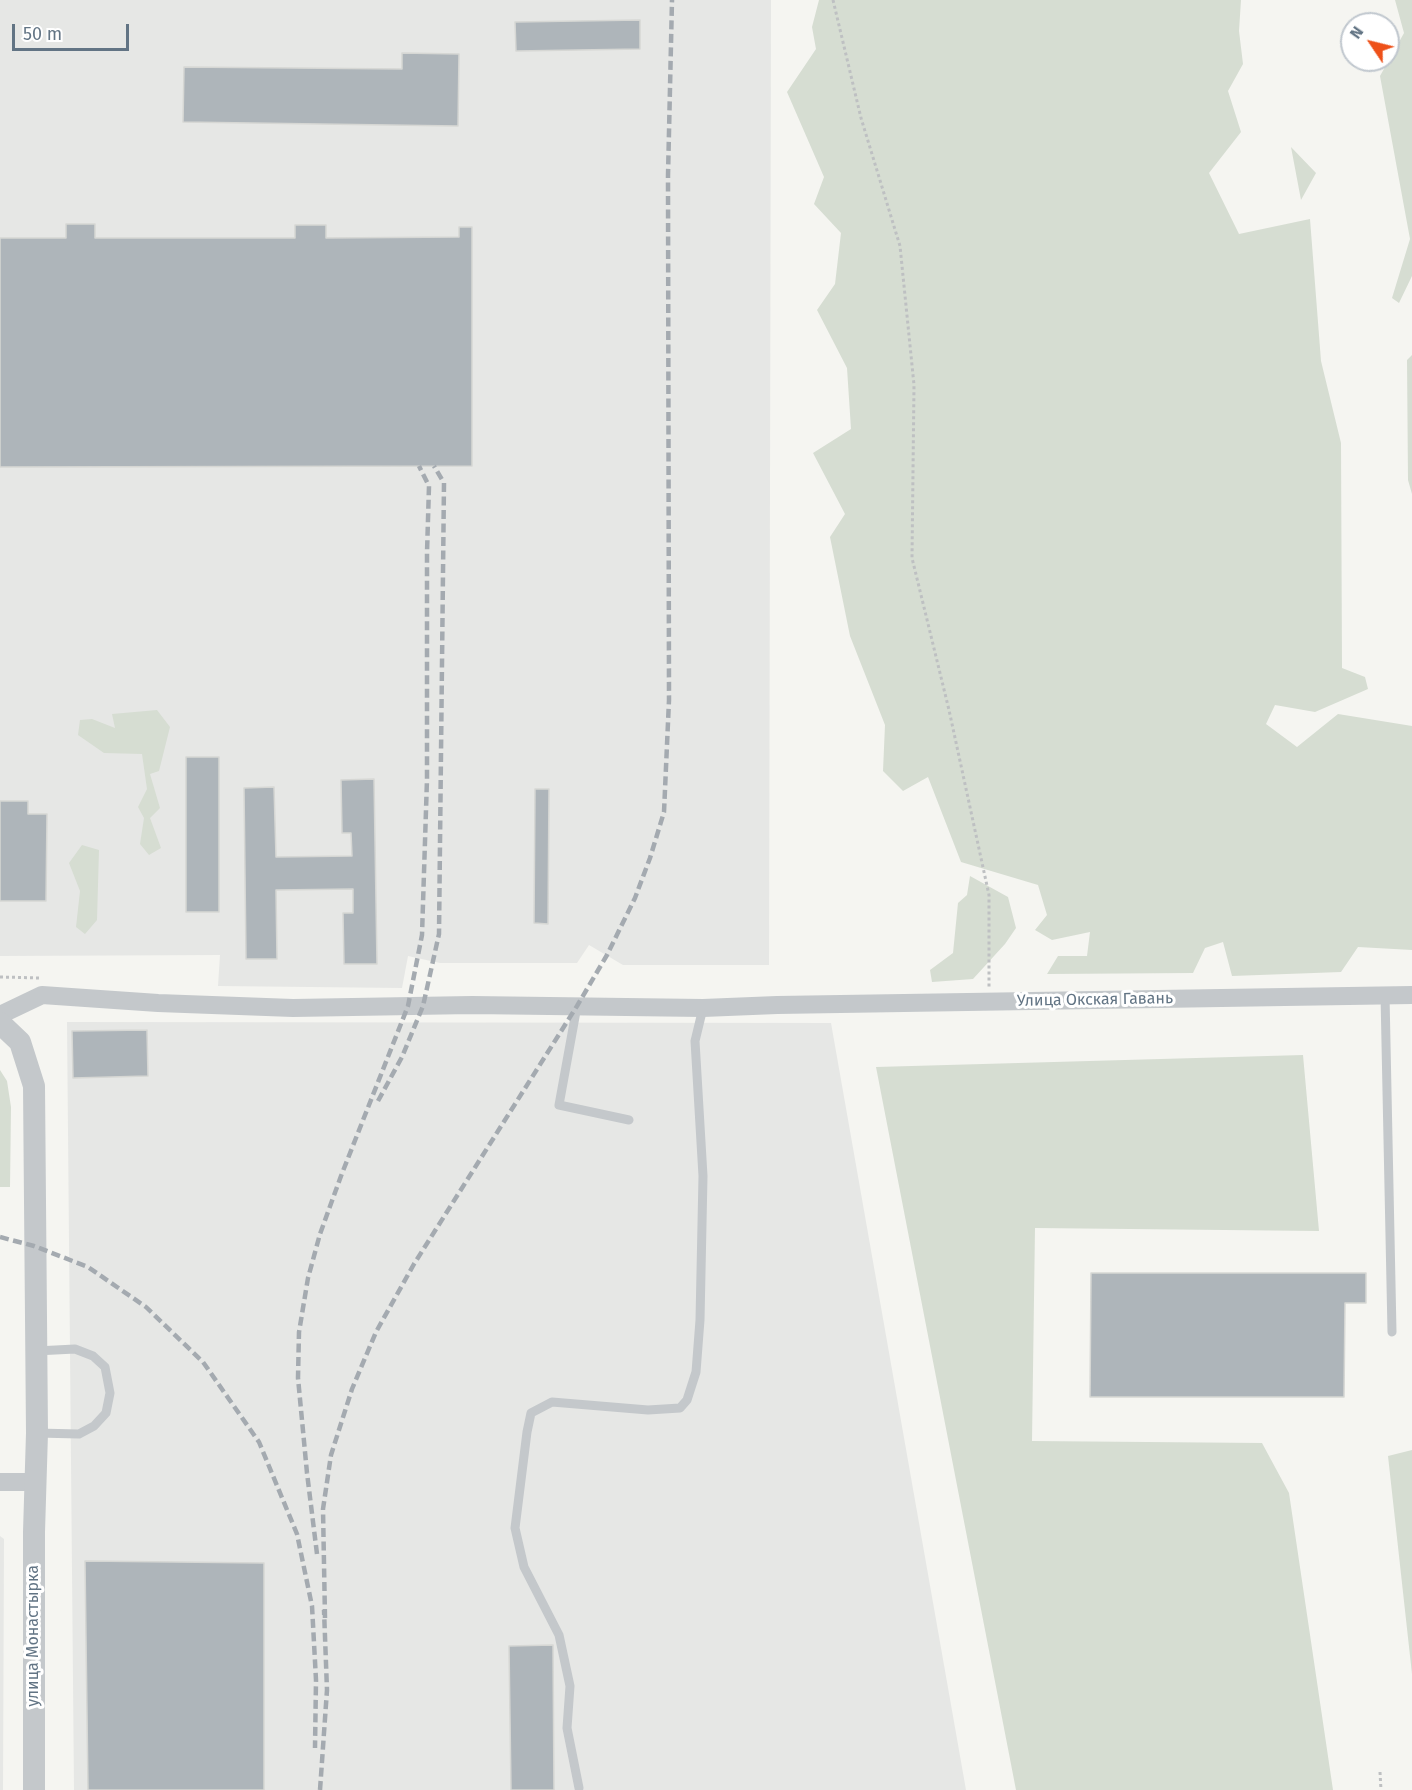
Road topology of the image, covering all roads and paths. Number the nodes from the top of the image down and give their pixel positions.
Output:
1 (833, 0) edge
2 (0, 977) edge
3 (42, 978) dead end
4 (1385, 995) junction
5 (1412, 995) edge
6 (989, 1001) junction
7 (577, 1006) junction
8 (703, 1008) junction
9 (0, 1014) edge
10 (0, 1023) edge
11 (628, 1120) dead end
12 (1392, 1332) dead end
13 (36, 1351) junction
14 (37, 1433) junction
15 (0, 1482) edge
16 (35, 1482) junction
17 (1380, 1772) dead end
18 (579, 1788) dead end
19 (34, 1790) edge
20 (1381, 1790) edge

1 - 6 path
2 - 3 path
4 - 5 street, Улица Окская Гавань
4 - 6 street, Улица Окская Гавань
4 - 12 lane
6 - 8 street, Улица Окская Гавань
7 - 8 street, Улица Окская Гавань
7 - 9 street, Улица Окская Гавань
7 - 11 lane
8 - 18 lane
10 - 13 street
13 - 14 street
13 - 14 lane
14 - 16 street, улица Монастырка
15 - 16 street
16 - 19 street, улица Монастырка
17 - 20 path

